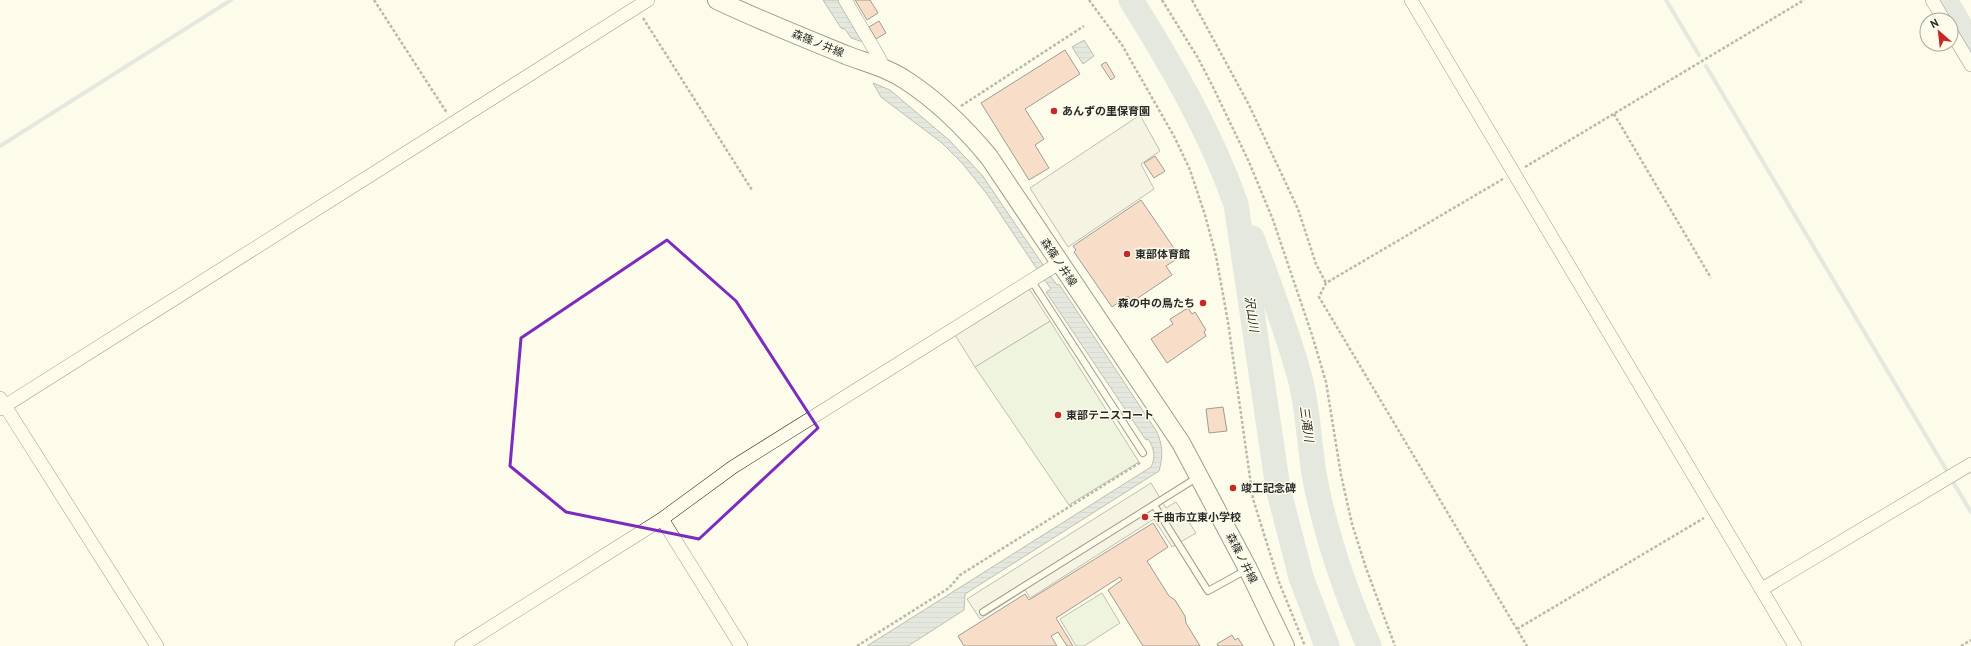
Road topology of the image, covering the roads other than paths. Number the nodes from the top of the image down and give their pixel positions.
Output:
1 (648, 0) edge
2 (717, 0) edge
3 (845, 0) edge
4 (1411, 0) edge
5 (1932, 0) edge
6 (1939, 12) edge
7 (1959, 45) edge
8 (1971, 65) edge
9 (884, 68) junction
10 (1059, 263) junction
11 (1031, 280) junction
12 (2, 404) edge
13 (1143, 453) road end
14 (1971, 464) edge
15 (1198, 476) junction
16 (1154, 505) junction
17 (662, 519) junction
18 (1248, 569) junction
19 (1762, 589) junction
20 (983, 612) dead end
21 (157, 646) edge
22 (461, 646) edge
23 (741, 646) edge
24 (1285, 646) edge
25 (1795, 646) edge

1 - 12 street
2 - 9 main road, 森篠ノ井線
3 - 9 street
4 - 19 street
5 - 6 street
7 - 8 street
9 - 10 main road, 森篠ノ井線
10 - 11 street
10 - 15 main road, 森篠ノ井線
11 - 13 lane
11 - 17 street
12 - 21 street
14 - 19 street
15 - 16 lane
15 - 18 main road, 森篠ノ井線
16 - 18 lane
16 - 20 lane
17 - 22 street
17 - 23 street
18 - 24 main road, 森篠ノ井線
19 - 25 street

